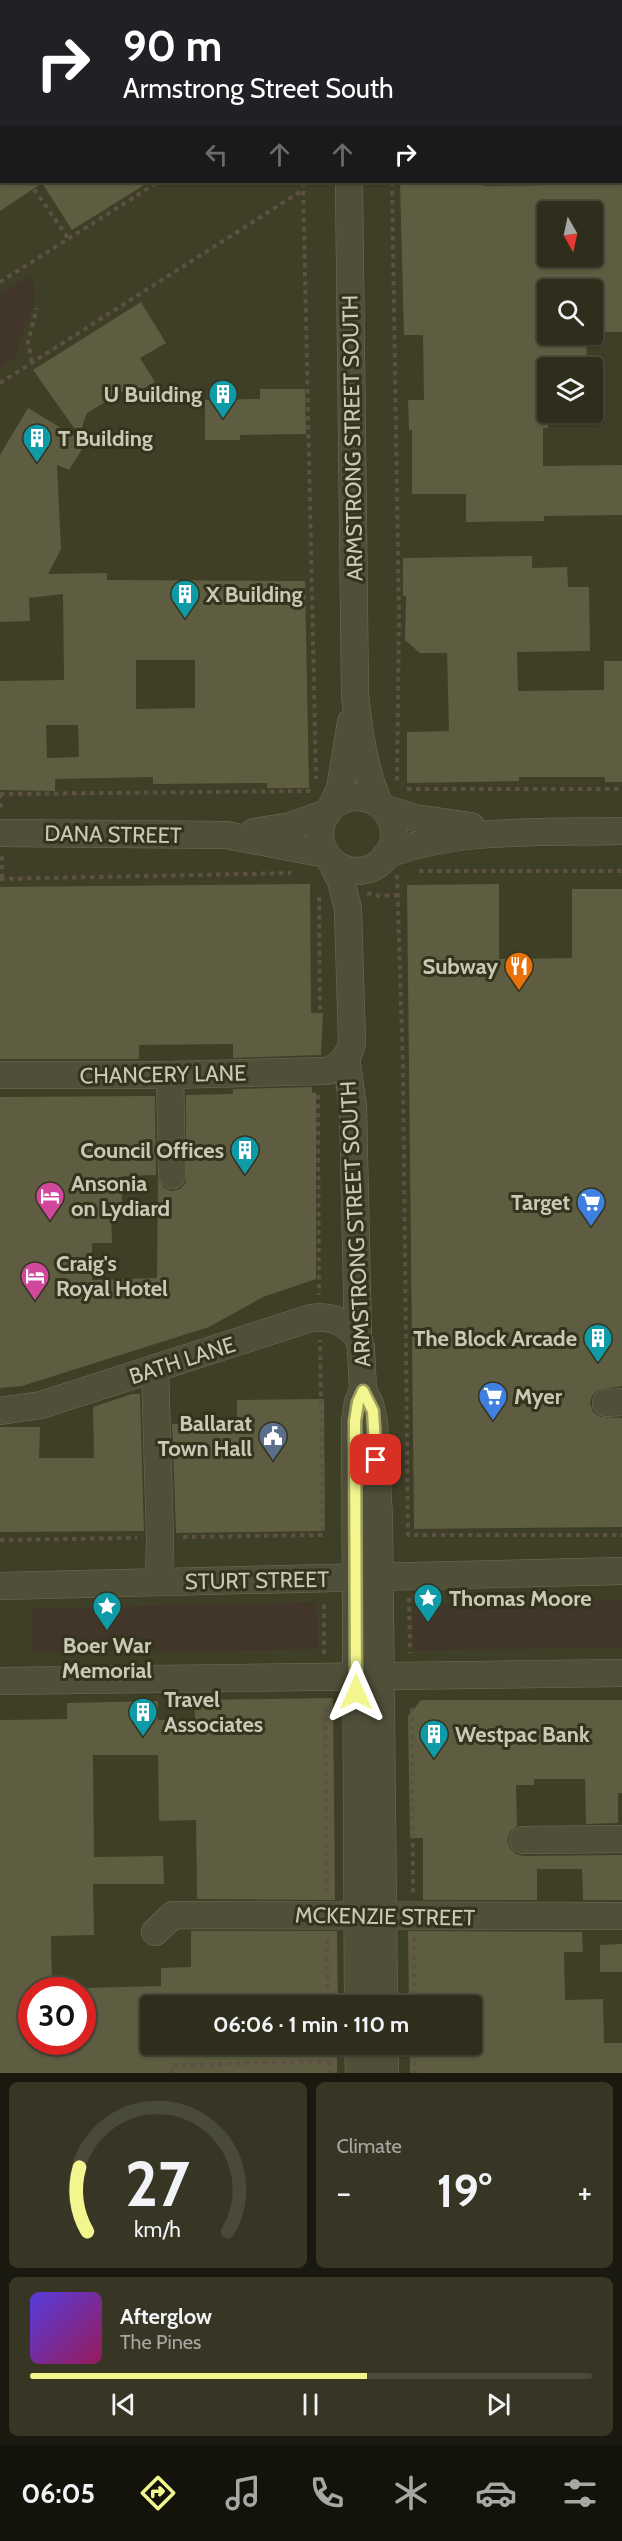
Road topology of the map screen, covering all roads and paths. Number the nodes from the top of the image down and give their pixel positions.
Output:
1 (30, 183) edge
2 (156, 183) edge
3 (303, 183) edge
4 (349, 183) edge
5 (393, 183) edge
6 (304, 190) junction
7 (68, 238) junction
8 (0, 282) edge
9 (37, 308) dead end
10 (32, 362) junction
11 (0, 383) edge
12 (355, 695) junction
13 (622, 789) edge
14 (0, 794) edge
15 (381, 807) junction
16 (329, 810) junction
17 (622, 831) edge
18 (0, 833) edge
19 (523, 833) junction
20 (226, 835) junction
21 (328, 856) junction
22 (392, 862) junction
23 (416, 871) dead end
24 (622, 871) edge
25 (301, 873) dead end
26 (0, 879) edge
27 (319, 889) dead end
28 (350, 950) junction
29 (320, 1013) dead end
30 (335, 1064) junction
31 (0, 1075) edge
32 (170, 1075) junction
33 (172, 1175) dead end
34 (319, 1301) dead end
35 (358, 1337) junction
36 (312, 1338) dead end
37 (155, 1370) junction
38 (0, 1411) edge
39 (622, 1534) edge
40 (323, 1535) dead end
41 (622, 1571) edge
42 (367, 1577) junction
43 (159, 1582) junction
44 (0, 1586) edge
45 (409, 1590) dead end
46 (324, 1591) dead end
47 (410, 1655) dead end
48 (324, 1658) dead end
49 (622, 1673) edge
50 (368, 1676) junction
51 (0, 1681) edge
52 (325, 1708) dead end
53 (412, 1708) dead end
54 (622, 1839) edge
55 (523, 1840) dead end
56 (327, 1915) junction
57 (370, 1915) junction
58 (622, 1916) edge
59 (413, 1917) junction
60 (155, 1932) dead end
61 (328, 1995) edge
62 (359, 1995) edge
63 (382, 1995) edge
64 (414, 1995) edge
65 (330, 2055) edge
66 (358, 2055) edge
67 (385, 2055) edge
68 (415, 2055) edge
69 (330, 2062) junction
70 (172, 2073) edge
71 (330, 2073) edge
72 (359, 2073) edge
73 (385, 2073) edge
74 (415, 2073) edge

1 - 7 path
2 - 7 path
3 - 6 path
4 - 12 street, ARMSTRONG STREET SOUTH
5 - 13 path
6 - 10 path
6 - 14 path
7 - 8 path
9 - 10 path
10 - 11 path
12 - 15 street, ARMSTRONG STREET SOUTH
12 - 16 street, ARMSTRONG STREET SOUTH
15 - 16 street
15 - 19 street
15 - 22 street
16 - 20 street, DANA STREET
16 - 21 street
17 - 19 street
18 - 20 street, DANA STREET
19 - 22 street
20 - 21 street, DANA STREET
21 - 22 street
21 - 28 street, ARMSTRONG STREET SOUTH
22 - 28 street, ARMSTRONG STREET SOUTH
22 - 39 path
23 - 24 path
25 - 26 path
27 - 29 path
28 - 30 street, ARMSTRONG STREET SOUTH
30 - 32 street, CHANCERY LANE
30 - 34 path
30 - 35 street, ARMSTRONG STREET SOUTH
31 - 32 street, CHANCERY LANE
32 - 33 street
35 - 37 street, BATH LANE
35 - 42 street, ARMSTRONG STREET SOUTH
36 - 40 path
37 - 38 street, BATH LANE
37 - 43 street
41 - 42 street, STURT STREET
42 - 43 street, STURT STREET
42 - 50 street, ARMSTRONG STREET SOUTH
43 - 44 street, STURT STREET
45 - 47 path
46 - 48 path
49 - 50 street
50 - 51 street
50 - 57 street, ARMSTRONG STREET SOUTH
52 - 56 path
53 - 59 path
54 - 55 street
56 - 57 street, MCKENZIE STREET
56 - 60 street, MCKENZIE STREET
56 - 61 path
57 - 59 street, MCKENZIE STREET
57 - 62 street
57 - 63 street
58 - 59 street, MCKENZIE STREET
59 - 64 path
65 - 69 path
66 - 72 street
67 - 73 street
68 - 74 path
69 - 70 path
69 - 71 path

